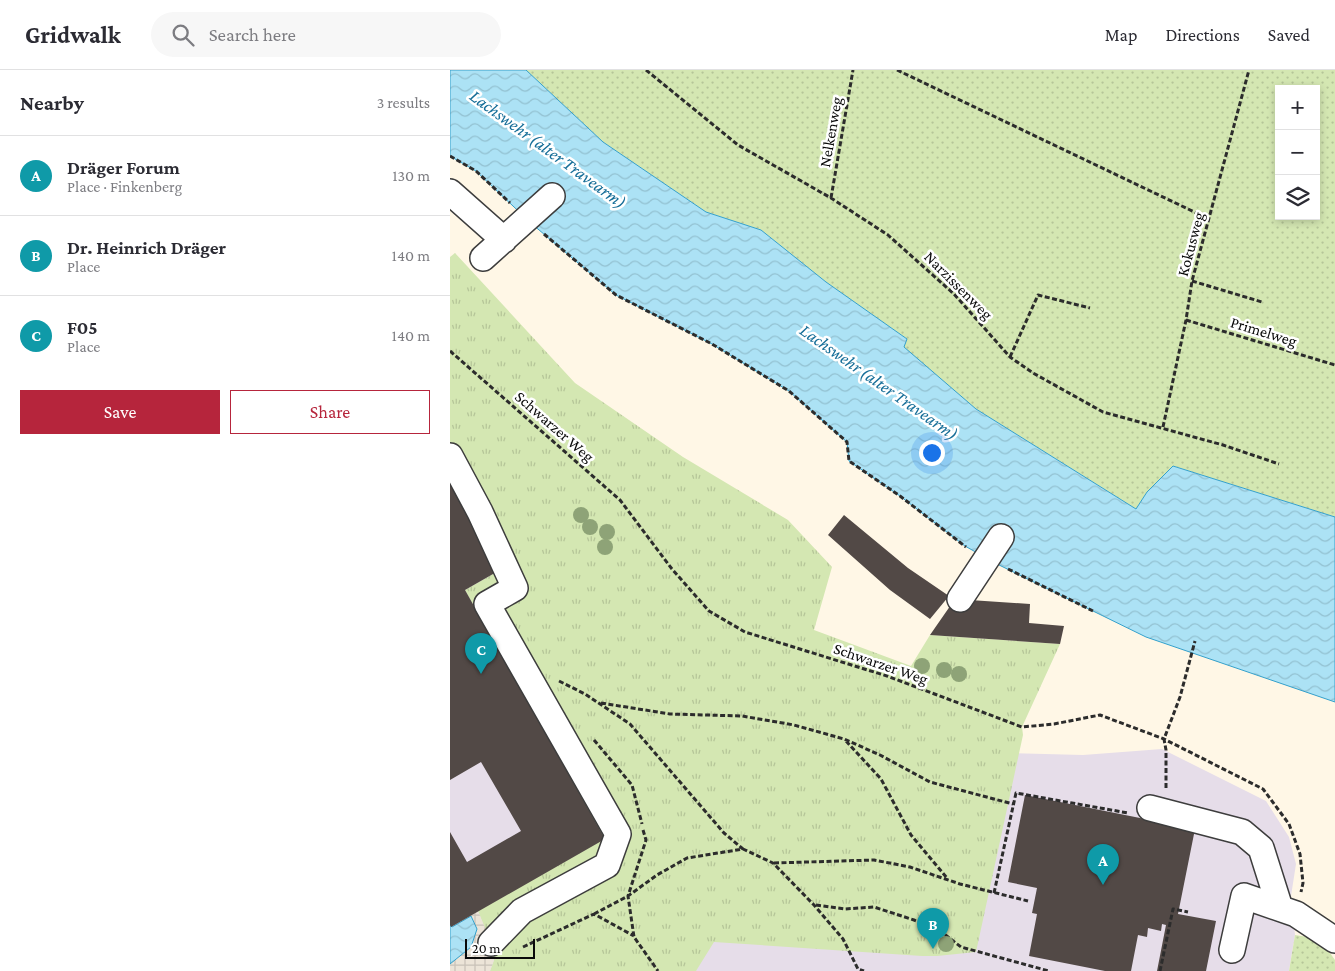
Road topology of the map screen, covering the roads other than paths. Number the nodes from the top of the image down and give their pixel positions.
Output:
1 (450, 192) edge
2 (552, 196) dead end
3 (504, 240) junction
4 (483, 258) dead end
5 (450, 456) edge
6 (1001, 536) dead end
7 (960, 599) dead end
8 (1158, 810) road end
9 (1288, 911) junction
10 (1335, 940) edge
11 (491, 943) dead end
12 (1232, 950) dead end

1 - 3 street
2 - 3 street
3 - 4 street
5 - 11 street
6 - 7 street
8 - 9 street
9 - 10 street
9 - 12 street

